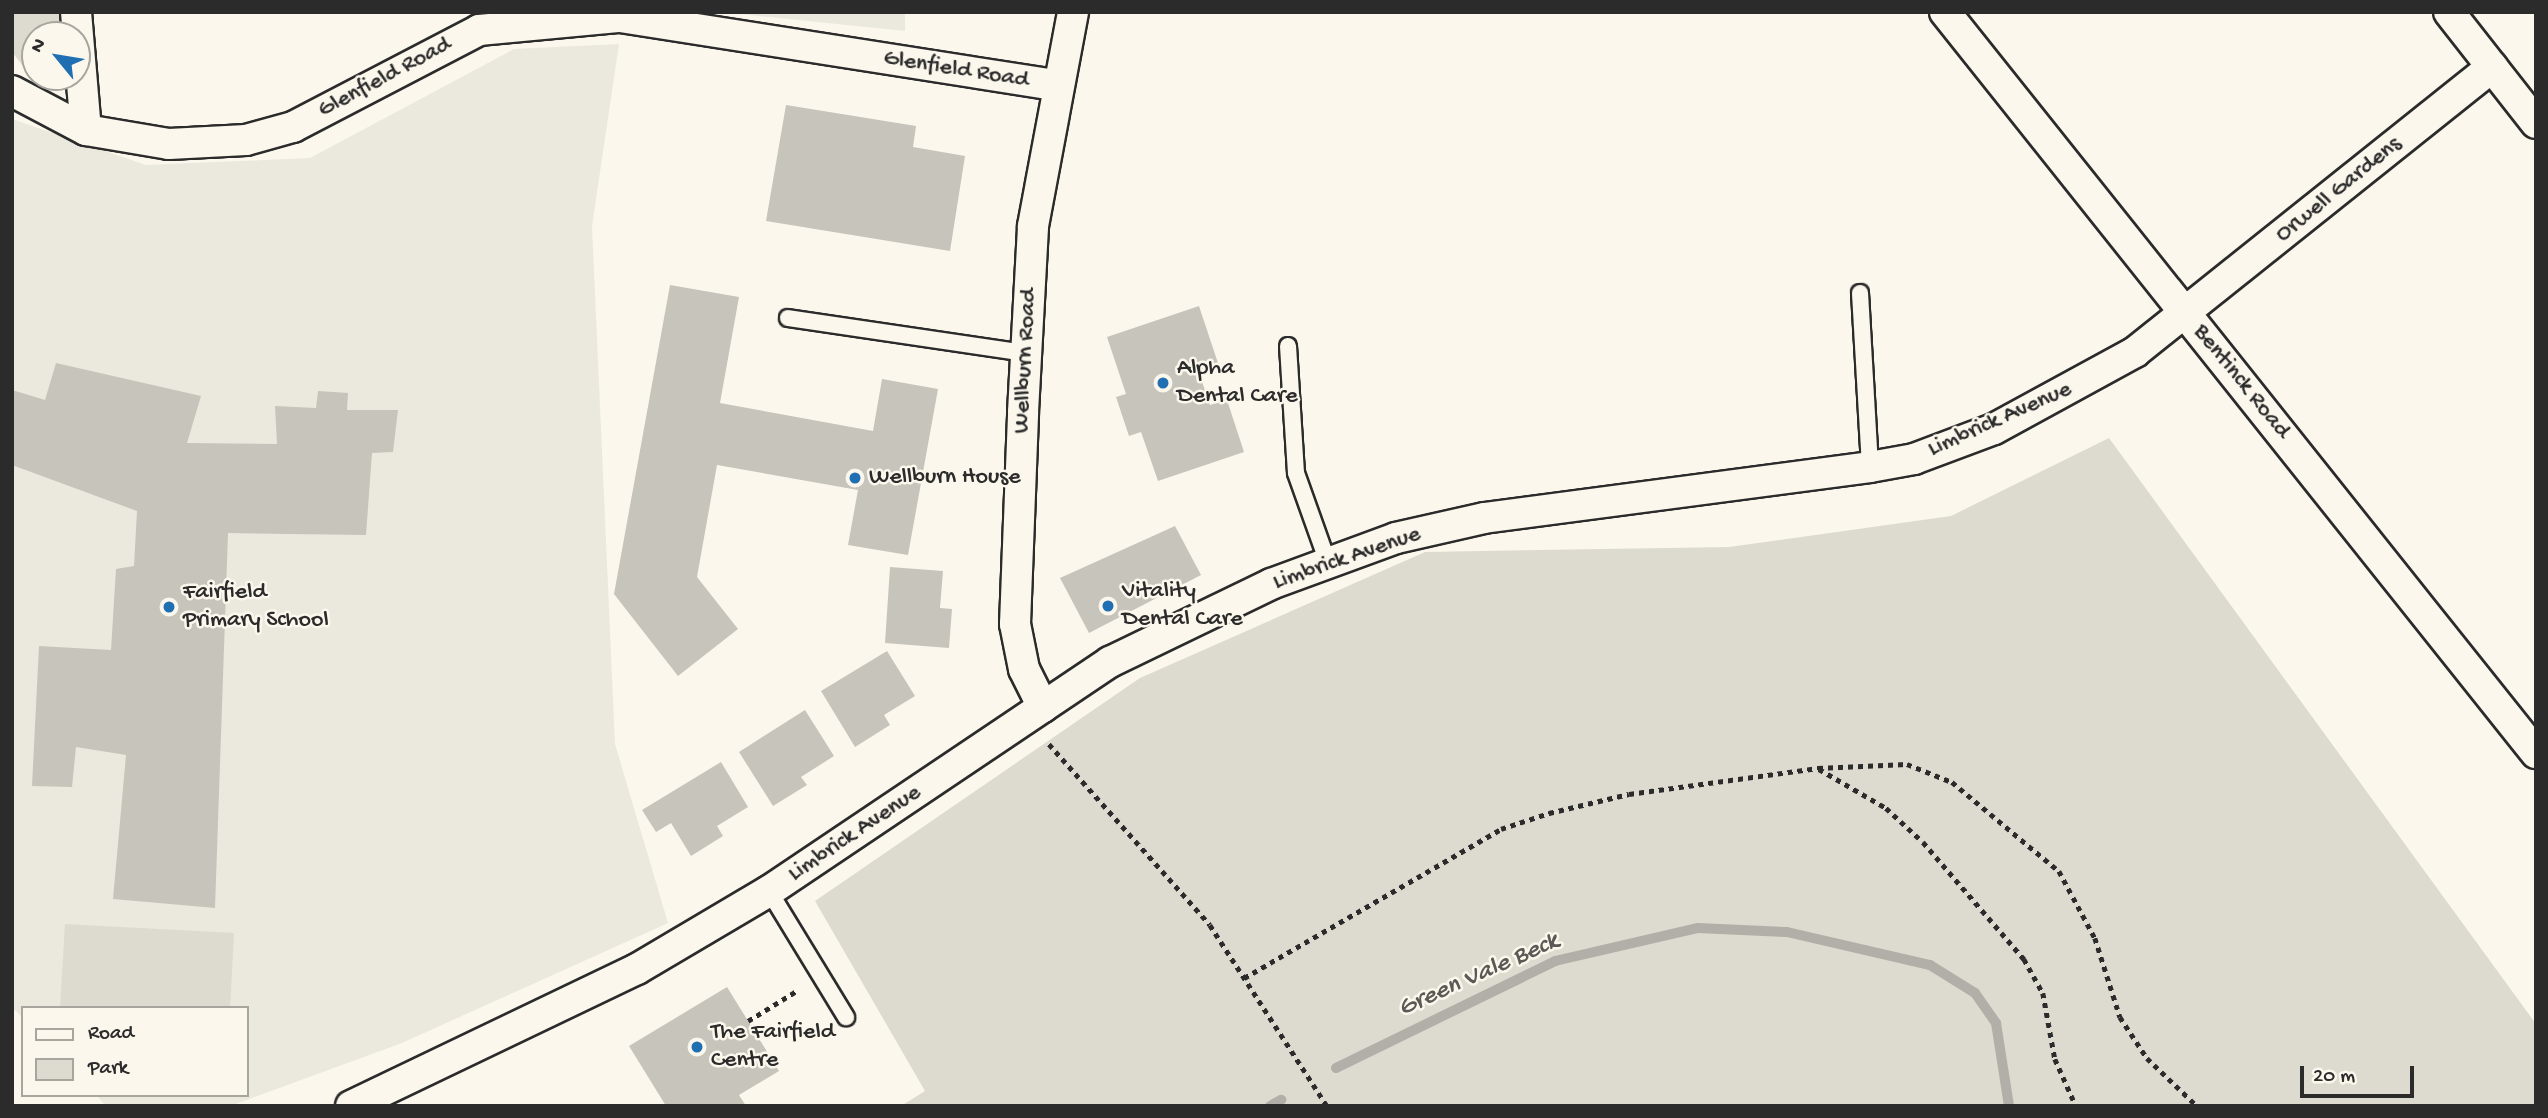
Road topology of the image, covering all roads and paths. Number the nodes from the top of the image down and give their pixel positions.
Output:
1 (76, 12) edge
2 (1073, 12) edge
3 (1945, 12) edge
4 (2449, 12) edge
5 (2492, 67) junction
6 (1059, 86) junction
7 (12, 91) edge
8 (2536, 123) edge
9 (86, 130) junction
10 (1860, 293) dead end
11 (2186, 313) junction
12 (788, 318) dead end
13 (1288, 345) dead end
14 (1026, 353) junction
15 (1870, 467) junction
16 (1328, 563) junction
17 (1034, 713) junction
18 (2536, 753) edge
19 (1818, 768) junction
20 (769, 891) junction
21 (821, 976) junction
22 (1244, 978) junction
23 (846, 1017) dead end
24 (748, 1021) dead end
25 (351, 1106) edge
26 (1327, 1106) edge
27 (2076, 1106) edge
28 (2197, 1106) edge

1 - 9 street
2 - 6 street, Wellburn Road
3 - 11 street, Bentinck Road
4 - 5 street
5 - 8 street
5 - 11 street, Orwell Gardens
6 - 9 street, Glenfield Road
6 - 14 street, Wellburn Road
7 - 9 street, Glenfield Road
10 - 15 lane
11 - 15 street, Limbrick Avenue
11 - 18 street, Bentinck Road
12 - 14 lane
13 - 16 lane
14 - 17 street, Wellburn Road
15 - 16 street, Limbrick Avenue
16 - 17 street, Limbrick Avenue
17 - 20 street, Limbrick Avenue
17 - 22 path
19 - 22 path
19 - 27 path
19 - 28 path
20 - 21 lane
20 - 25 street, Limbrick Avenue
21 - 23 lane
21 - 24 path
22 - 26 path

